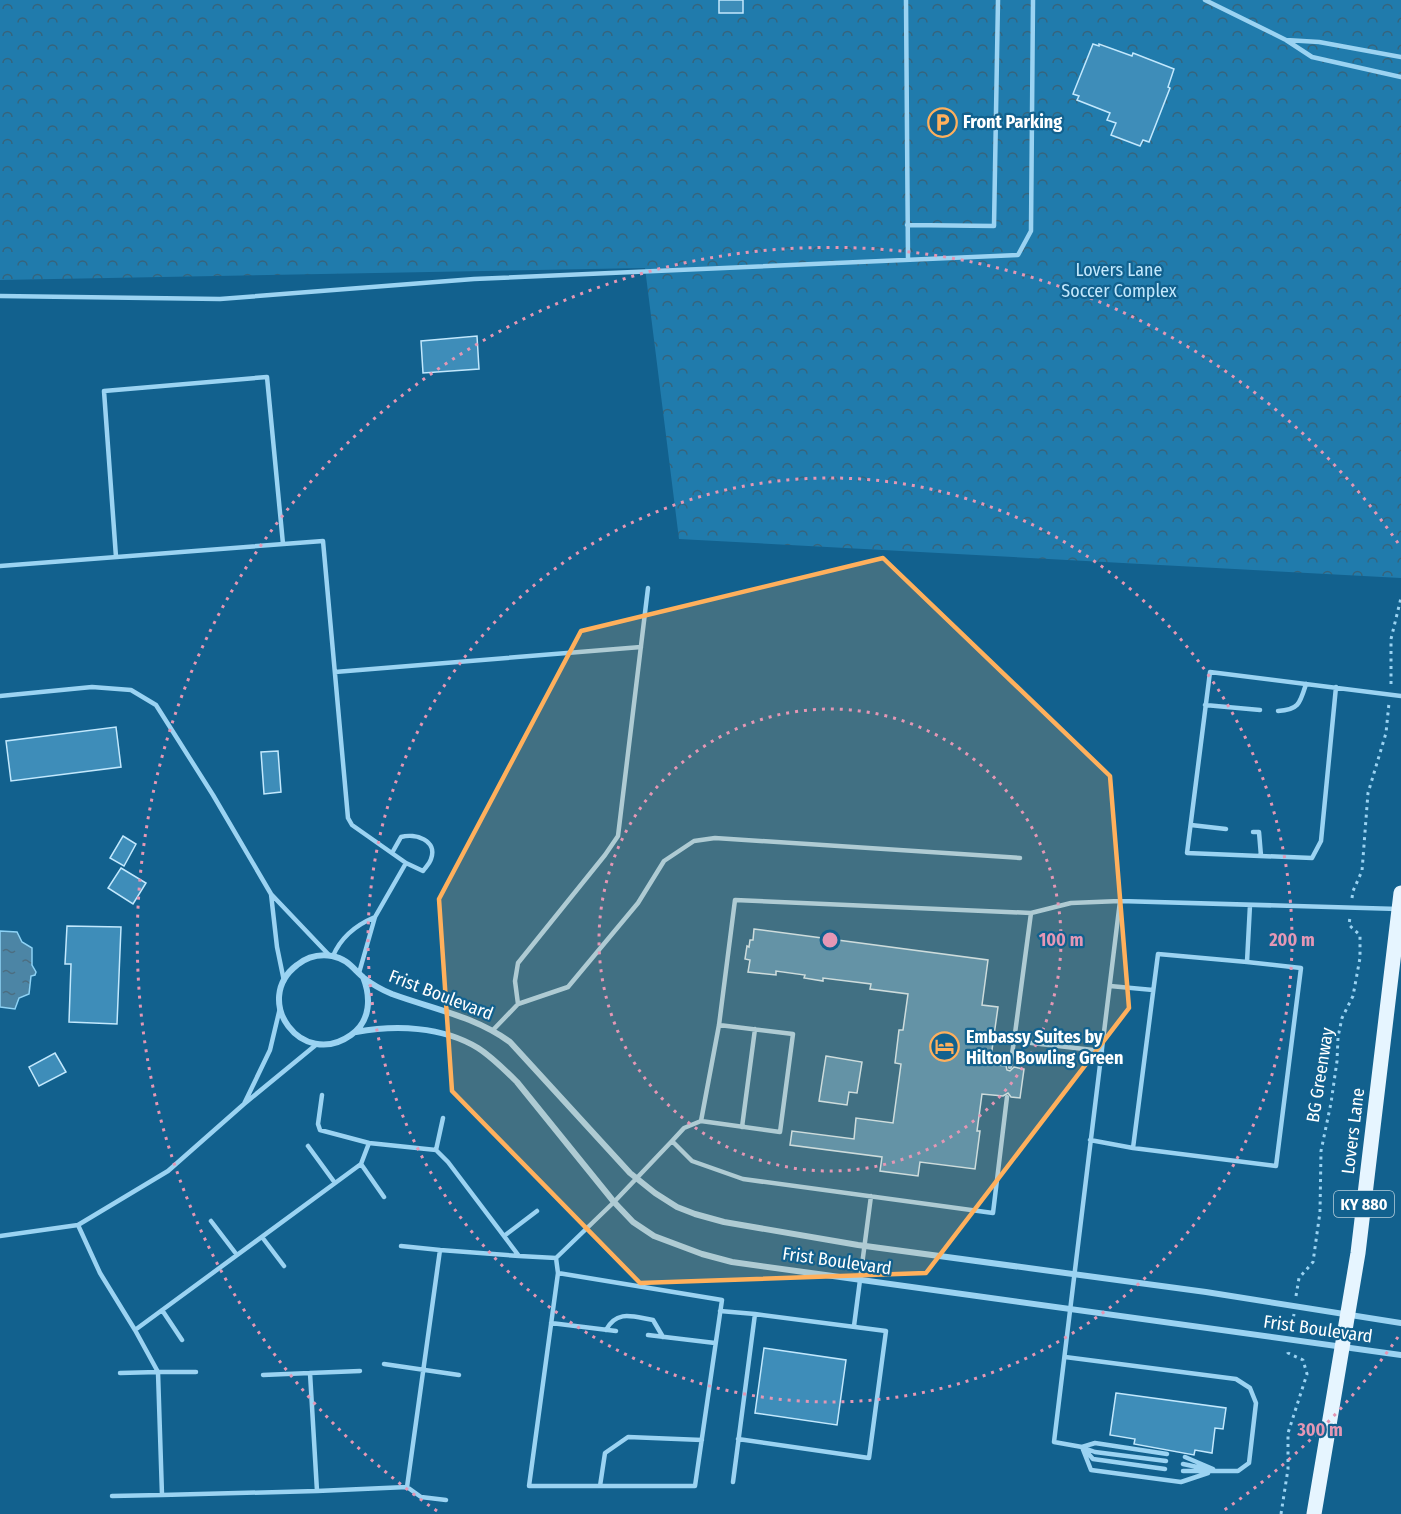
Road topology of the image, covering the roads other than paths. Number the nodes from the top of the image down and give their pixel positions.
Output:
1 (906, 0) edge
2 (998, 0) edge
3 (1033, 0) edge
4 (1205, 0) edge
5 (1286, 40) junction
6 (1401, 57) edge
7 (1401, 76) edge
8 (908, 225) junction
9 (908, 259) junction
10 (0, 296) edge
11 (283, 544) junction
12 (116, 557) junction
13 (0, 566) edge
14 (648, 588) dead end
15 (641, 647) junction
16 (334, 672) junction
17 (1306, 684) junction
18 (1336, 687) junction
19 (0, 696) edge
20 (1401, 696) edge
21 (1205, 705) junction
22 (1260, 710) dead end
23 (1278, 711) dead end
24 (1191, 825) junction
25 (1226, 829) dead end
26 (1253, 832) dead end
27 (392, 853) junction
28 (1261, 856) junction
29 (1020, 858) dead end
30 (406, 863) junction
31 (1401, 893) edge
32 (271, 894) junction
33 (1120, 901) junction
34 (1250, 904) junction
35 (1399, 909) junction
36 (1031, 913) junction
37 (375, 917) junction
38 (331, 956) junction
39 (1247, 962) junction
40 (361, 975) junction
41 (284, 981) junction
42 (1110, 986) junction
43 (1153, 990) junction
44 (518, 1004) junction
45 (280, 1008) junction
46 (719, 1025) junction
47 (755, 1029) junction
48 (493, 1030) junction
49 (355, 1032) junction
50 (1014, 1041) junction
51 (317, 1044) junction
52 (1102, 1051) junction
53 (1010, 1067) dead end
54 (322, 1095) dead end
55 (1007, 1097) dead end
56 (244, 1104) junction
57 (443, 1118) dead end
58 (701, 1121) junction
59 (742, 1127) junction
60 (1090, 1140) junction
61 (672, 1142) junction
62 (369, 1143) junction
63 (308, 1146) dead end
64 (1133, 1148) junction
65 (436, 1150) junction
66 (361, 1164) junction
67 (635, 1178) junction
68 (335, 1183) junction
69 (871, 1196) junction
70 (384, 1197) dead end
71 (614, 1202) junction
72 (537, 1211) dead end
73 (211, 1221) dead end
74 (78, 1225) junction
75 (0, 1236) edge
76 (504, 1236) junction
77 (262, 1237) junction
78 (401, 1246) dead end
79 (865, 1246) junction
80 (440, 1250) junction
81 (237, 1255) junction
82 (519, 1256) junction
83 (556, 1258) junction
84 (284, 1266) dead end
85 (558, 1273) junction
86 (1076, 1275) junction
87 (861, 1279) junction
88 (1071, 1309) junction
89 (162, 1310) junction
90 (720, 1311) junction
91 (756, 1314) junction
92 (1348, 1314) junction
93 (551, 1323) junction
94 (1401, 1323) edge
95 (854, 1326) junction
96 (606, 1329) junction
97 (135, 1330) junction
98 (616, 1331) dead end
99 (648, 1335) dead end
100 (663, 1337) junction
101 (182, 1340) dead end
102 (715, 1343) junction
103 (1342, 1348) junction
104 (1401, 1355) edge
105 (1065, 1357) junction
106 (384, 1364) dead end
107 (360, 1371) dead end
108 (424, 1371) junction
109 (158, 1372) junction
110 (196, 1372) dead end
111 (120, 1373) dead end
112 (310, 1373) junction
113 (263, 1375) dead end
114 (459, 1375) dead end
115 (738, 1439) junction
116 (702, 1440) junction
117 (1082, 1447) junction
118 (1167, 1454) dead end
119 (1185, 1456) dead end
120 (1166, 1461) dead end
121 (1184, 1464) dead end
122 (1165, 1469) dead end
123 (1215, 1470) junction
124 (1182, 1472) dead end
125 (733, 1482) dead end
126 (600, 1486) junction
127 (407, 1487) junction
128 (316, 1491) junction
129 (162, 1495) junction
130 (112, 1496) dead end
131 (446, 1500) dead end
132 (1314, 1514) edge

1 - 8 lane
2 - 8 lane
3 - 9 lane
4 - 5 lane
5 - 6 lane
5 - 7 lane
8 - 9 lane
9 - 10 lane
11 - 12 lane
11 - 12 lane
11 - 16 lane
12 - 13 lane
14 - 15 lane
15 - 16 lane
15 - 44 lane
16 - 27 lane
17 - 18 lane
17 - 21 lane
17 - 23 lane
18 - 20 lane
18 - 28 lane
19 - 32 lane
21 - 22 lane
21 - 24 lane
24 - 25 lane
24 - 28 lane
26 - 28 lane
27 - 30 lane
27 - 30 lane
29 - 44 lane
30 - 37 lane
31 - 35 main road, Lovers Lane / KY 880
32 - 38 lane
32 - 41 lane
33 - 34 lane
33 - 36 lane
33 - 42 lane
34 - 35 lane
34 - 39 lane
35 - 92 main road, Lovers Lane / KY 880
36 - 46 lane
36 - 50 lane
37 - 38 lane
37 - 40 lane
38 - 40 street, Frist Boulevard
38 - 41 street
39 - 43 lane
39 - 64 lane
40 - 48 street, Frist Boulevard
40 - 49 street, Frist Boulevard
41 - 45 street
42 - 43 lane
42 - 52 lane
43 - 64 lane
44 - 48 lane
45 - 51 street
45 - 56 lane
46 - 47 lane
46 - 58 lane
47 - 59 lane
47 - 59 lane
48 - 67 street, Frist Boulevard
49 - 51 street, Frist Boulevard
49 - 71 street, Frist Boulevard
50 - 52 lane
50 - 53 lane
51 - 56 lane
52 - 60 lane
54 - 62 lane
55 - 69 lane
56 - 74 lane
57 - 65 lane
58 - 59 lane
58 - 61 lane
60 - 64 lane
60 - 86 lane
61 - 67 lane
61 - 69 lane
62 - 65 lane
62 - 66 lane
63 - 68 lane
65 - 76 lane
66 - 68 lane
66 - 70 lane
67 - 71 lane
67 - 79 street, Frist Boulevard
68 - 77 lane
69 - 79 lane
71 - 83 lane
71 - 87 street, Frist Boulevard
72 - 76 lane
73 - 81 lane
74 - 75 lane
74 - 97 lane
76 - 82 lane
77 - 81 lane
77 - 84 lane
78 - 80 lane
79 - 86 street, Frist Boulevard
79 - 87 lane
80 - 82 lane
80 - 108 lane
81 - 89 lane
82 - 83 lane
83 - 85 lane
85 - 90 lane
85 - 93 lane
86 - 88 lane
86 - 92 street, Frist Boulevard
87 - 88 street, Frist Boulevard
87 - 95 lane
88 - 103 street, Frist Boulevard
88 - 105 lane
89 - 97 lane
89 - 101 lane
90 - 91 lane
90 - 102 lane
91 - 95 lane
91 - 115 lane
92 - 94 street, Frist Boulevard
92 - 103 main road, Lovers Lane / KY 880
93 - 96 lane
93 - 126 lane
95 - 115 lane
96 - 98 lane
96 - 100 lane
97 - 109 lane
99 - 100 lane
100 - 102 lane
102 - 116 lane
103 - 104 street, Frist Boulevard
103 - 132 main road, Lovers Lane / KY 880
105 - 117 lane
105 - 123 lane
106 - 108 lane
107 - 112 lane
108 - 114 lane
108 - 127 lane
109 - 110 lane
109 - 111 lane
109 - 129 lane
112 - 113 lane
112 - 128 lane
115 - 125 lane
116 - 126 lane
116 - 126 lane
117 - 118 lane
117 - 120 lane
117 - 122 lane
117 - 123 lane
119 - 123 lane
121 - 123 lane
123 - 124 lane
127 - 128 lane
127 - 131 lane
128 - 129 lane
129 - 130 lane

